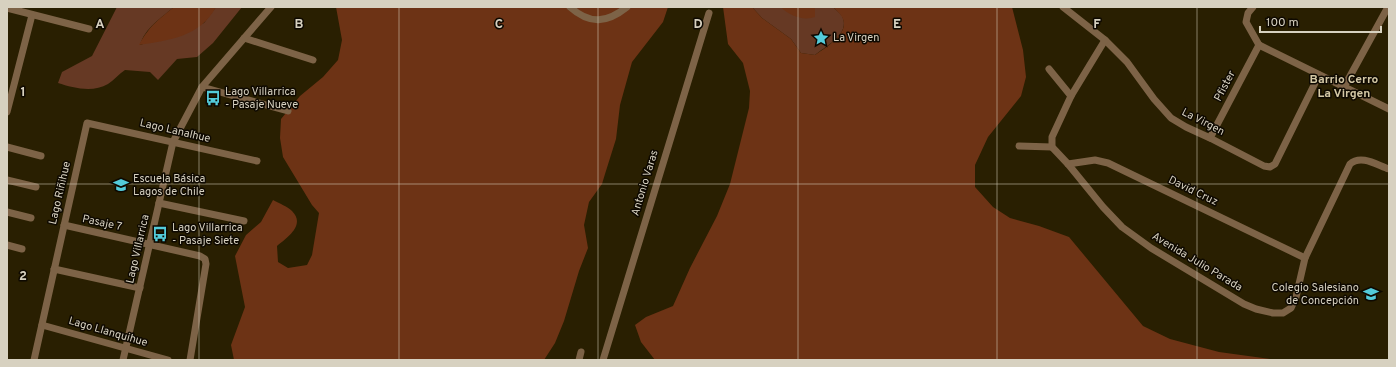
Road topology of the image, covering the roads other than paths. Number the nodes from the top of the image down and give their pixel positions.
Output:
1 (271, 7) edge
2 (570, 7) edge
3 (627, 7) edge
4 (1063, 7) edge
5 (1253, 7) edge
6 (1388, 7) edge
7 (7, 8) edge
8 (709, 13) dead end
9 (32, 15) junction
10 (89, 29) dead end
11 (244, 38) junction
12 (1105, 40) junction
13 (1259, 45) junction
14 (313, 60) dead end
15 (1049, 69) dead end
16 (1319, 75) junction
17 (1344, 87) junction
18 (202, 88) junction
19 (1071, 96) junction
20 (1389, 109) edge
21 (288, 111) dead end
22 (7, 112) edge
23 (87, 123) joint
24 (1210, 138) junction
25 (173, 142) junction
26 (1019, 146) dead end
27 (7, 147) edge
28 (1052, 147) junction
29 (41, 156) dead end
30 (257, 161) dead end
31 (1068, 164) junction
32 (1389, 169) edge
33 (7, 180) edge
34 (36, 187) dead end
35 (159, 203) junction
36 (7, 212) edge
37 (31, 218) dead end
38 (244, 221) dead end
39 (64, 226) junction
40 (150, 244) junction
41 (7, 245) edge
42 (22, 249) dead end
43 (1305, 258) junction
44 (54, 269) junction
45 (140, 288) junction
46 (42, 325) junction
47 (126, 349) junction
48 (581, 352) dead end
49 (34, 360) edge
50 (123, 360) edge
51 (168, 360) edge
52 (190, 360) edge
53 (579, 360) edge
54 (603, 360) edge

1 - 11 street, Lago Villarrica
2 - 3 street
4 - 12 street, La Virgen
5 - 13 street
6 - 17 street
7 - 9 street
8 - 54 street, Antonio Varas
9 - 10 street
9 - 22 street
11 - 14 street
11 - 18 street, Lago Villarrica
12 - 19 street
12 - 24 street, La Virgen
13 - 16 street
13 - 24 street, Pfister
15 - 19 street
16 - 17 street
16 - 24 street, La Virgen
17 - 20 street
18 - 21 street
18 - 25 street, Lago Villarrica
19 - 28 street
23 - 25 street, Lago Lanalhue
23 - 39 street, Lago Riñihue
25 - 30 street, Lago Lanalhue
25 - 35 street, Lago Villarrica
26 - 28 street
27 - 29 street
28 - 31 street, Avenida Julio Parada
31 - 43 street, David Cruz
31 - 43 street, Avenida Julio Parada
32 - 43 street, Avenida Julio Parada
33 - 34 street
35 - 38 street
35 - 40 street, Lago Villarrica
36 - 37 street
39 - 40 street, Pasaje 7
39 - 44 street, Lago Riñihue
40 - 45 street, Lago Villarrica
40 - 52 street, Pasaje 7
41 - 42 street
44 - 45 street
44 - 46 street, Lago Riñihue
45 - 47 street, Lago Villarrica
46 - 47 street, Lago Llanquihue
46 - 49 street, Lago Riñihue
47 - 50 street, Lago Villarrica
47 - 51 street, Lago Llanquihue
48 - 53 street

